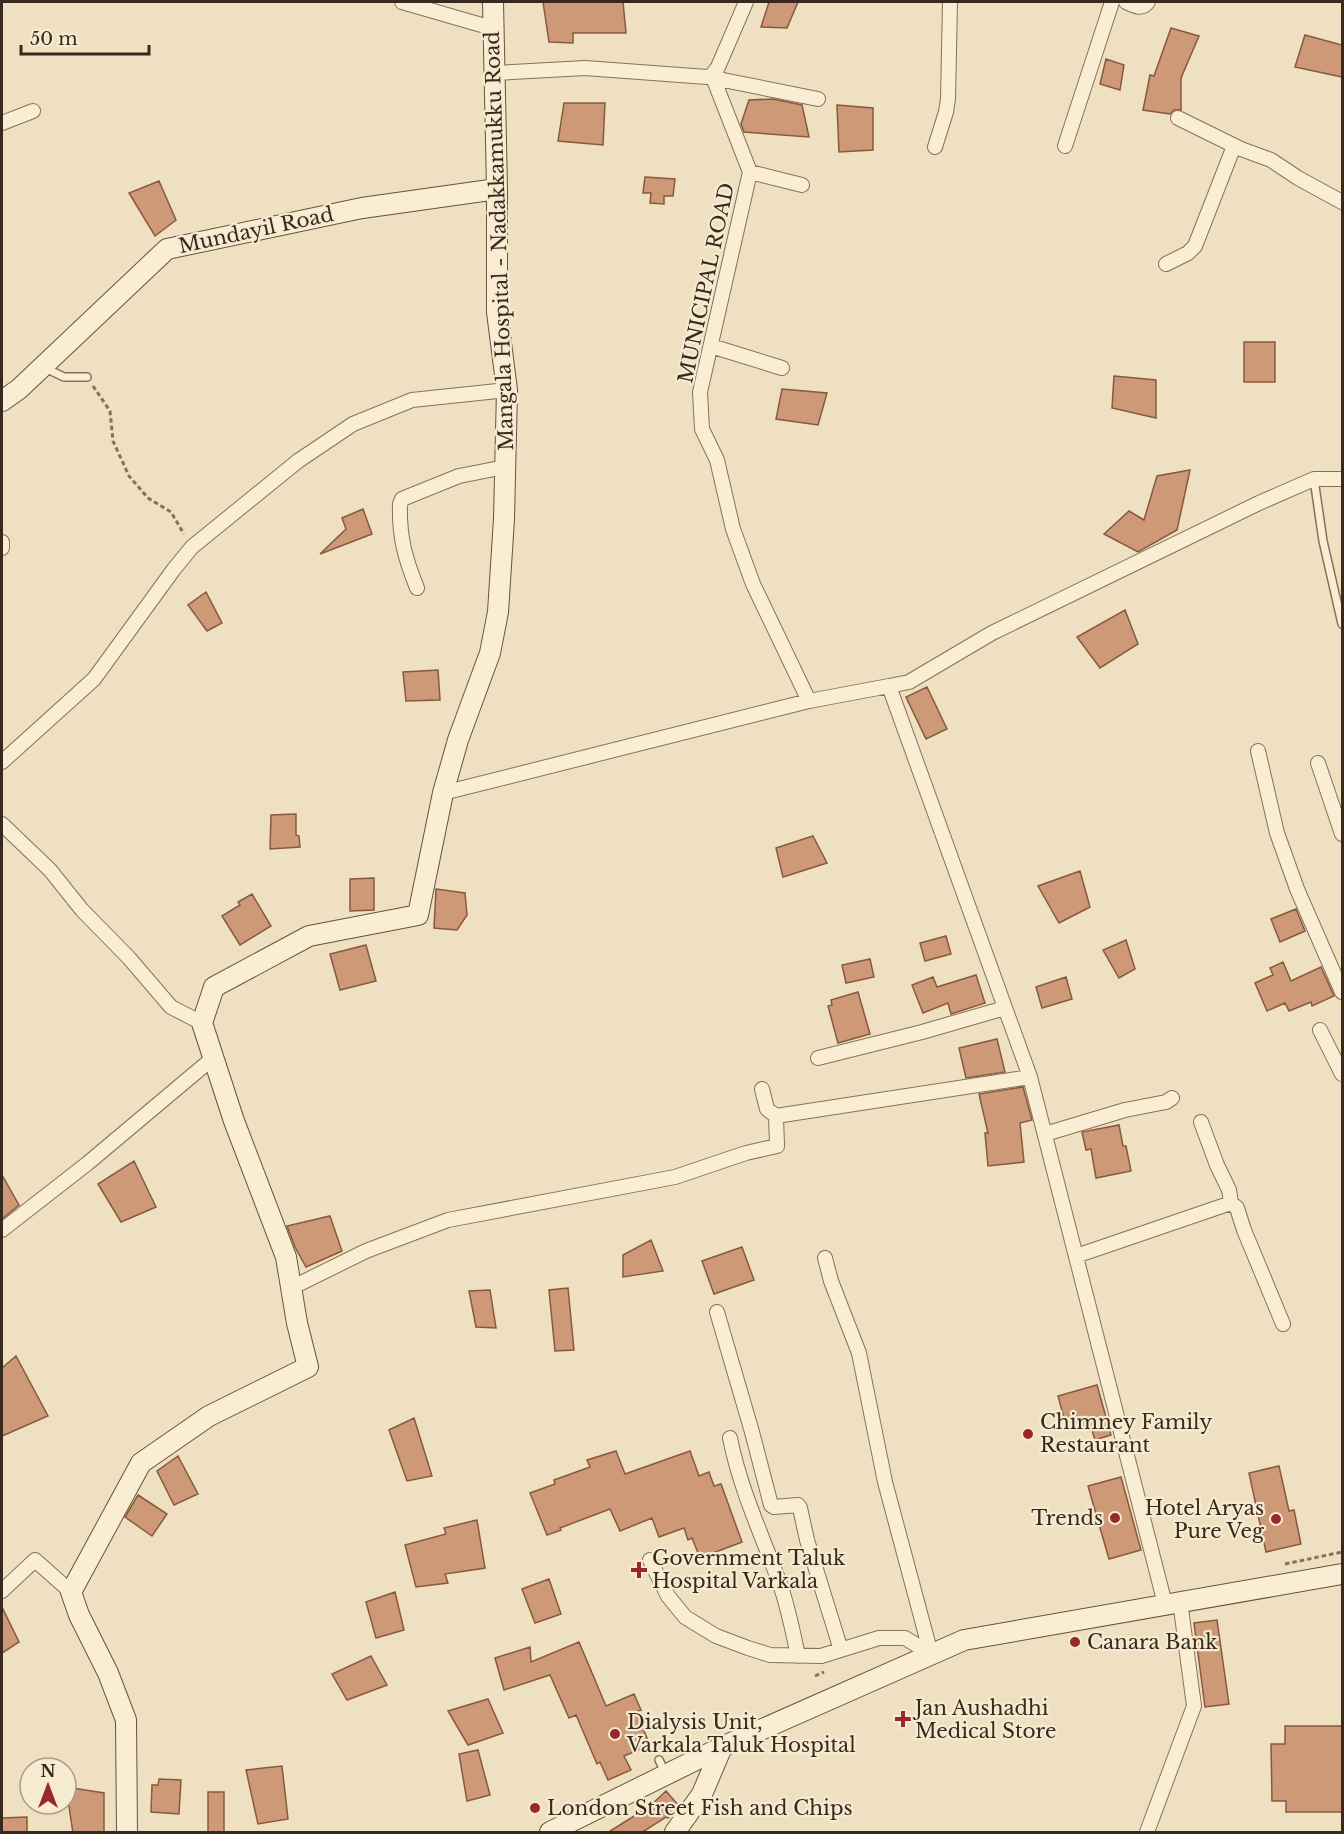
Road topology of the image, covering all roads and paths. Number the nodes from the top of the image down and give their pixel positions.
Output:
1 (402, 2) edge
2 (493, 2) edge
3 (746, 2) edge
4 (950, 2) edge
5 (1112, 2) edge
6 (1126, 2) edge
7 (1148, 2) edge
8 (492, 28) junction
9 (495, 73) junction
10 (712, 75) junction
11 (818, 99) dead end
12 (33, 111) dead end
13 (1178, 118) dead end
14 (2, 123) edge
15 (1065, 146) dead end
16 (1234, 146) junction
17 (935, 147) dead end
18 (750, 172) junction
19 (802, 185) dead end
20 (497, 189) junction
21 (1342, 202) edge
22 (1166, 264) dead end
23 (711, 346) junction
24 (43, 366) junction
25 (782, 368) dead end
26 (87, 377) joint
27 (507, 390) junction
28 (2, 401) edge
29 (505, 467) junction
30 (1314, 478) junction
31 (1342, 479) edge
32 (2, 542) edge
33 (192, 547) junction
34 (2, 548) edge
35 (417, 588) dead end
36 (1342, 624) edge
37 (889, 686) junction
38 (809, 701) junction
39 (1258, 752) dead end
40 (2, 762) edge
41 (1318, 763) dead end
42 (443, 793) junction
43 (2, 824) edge
44 (1342, 834) edge
45 (1342, 992) edge
46 (1005, 1008) junction
47 (202, 1023) junction
48 (1320, 1030) dead end
49 (213, 1058) junction
50 (818, 1058) dead end
51 (1342, 1074) edge
52 (1030, 1077) junction
53 (762, 1089) dead end
54 (1172, 1098) dead end
55 (776, 1116) junction
56 (1201, 1122) dead end
57 (1045, 1134) junction
58 (1231, 1203) junction
59 (2, 1230) edge
60 (1076, 1256) junction
61 (825, 1258) dead end
62 (291, 1288) junction
63 (717, 1312) dead end
64 (1283, 1324) dead end
65 (730, 1438) dead end
66 (650, 1560) dead end
67 (1342, 1574) edge
68 (2, 1591) edge
69 (71, 1592) junction
70 (1173, 1603) junction
71 (841, 1650) junction
72 (931, 1654) junction
73 (798, 1656) junction
74 (722, 1746) junction
75 (127, 1833) edge
76 (550, 1833) edge
77 (675, 1833) edge
78 (1147, 1833) edge

1 - 8 street
2 - 8 main road, Mangala Hospital - Nadakkamukku Road
3 - 10 street
4 - 17 street
5 - 15 street
6 - 7 street
8 - 9 main road, Mangala Hospital - Nadakkamukku Road
9 - 10 street
9 - 20 main road, Mangala Hospital - Nadakkamukku Road
10 - 11 street
10 - 18 street, MUNICIPAL ROAD
12 - 14 street
13 - 16 street
16 - 21 street
16 - 22 street
18 - 19 street
18 - 23 street, MUNICIPAL ROAD
20 - 24 main road, Mundayil Road
20 - 27 main road, Mangala Hospital - Nadakkamukku Road
23 - 25 street
23 - 38 street, MUNICIPAL ROAD
24 - 26 lane
24 - 28 main road, Mundayil Road
26 - 33 path
27 - 29 main road, Mangala Hospital - Nadakkamukku Road
27 - 33 street
29 - 35 street
29 - 42 main road, Mangala Hospital - Nadakkamukku Road
30 - 31 street
30 - 36 lane
30 - 37 street
32 - 34 street
33 - 40 street
37 - 38 street
37 - 46 street
38 - 42 street
39 - 45 street
41 - 44 street
42 - 47 main road, Mangala Hospital - Nadakkamukku Road
43 - 47 street
46 - 50 street
46 - 52 street
47 - 49 main road
48 - 51 street
49 - 59 street
49 - 62 main road
52 - 55 street
52 - 57 street
53 - 55 street
54 - 57 street
55 - 62 street
56 - 58 street
57 - 60 street
58 - 60 street
58 - 64 street
60 - 70 street
61 - 72 street
62 - 69 main road
63 - 71 street
65 - 73 street
66 - 73 street
67 - 70 main road
68 - 69 street
69 - 75 main road
70 - 72 main road
70 - 78 street
71 - 72 street
71 - 73 street
72 - 74 main road
74 - 76 main road
74 - 77 main road

